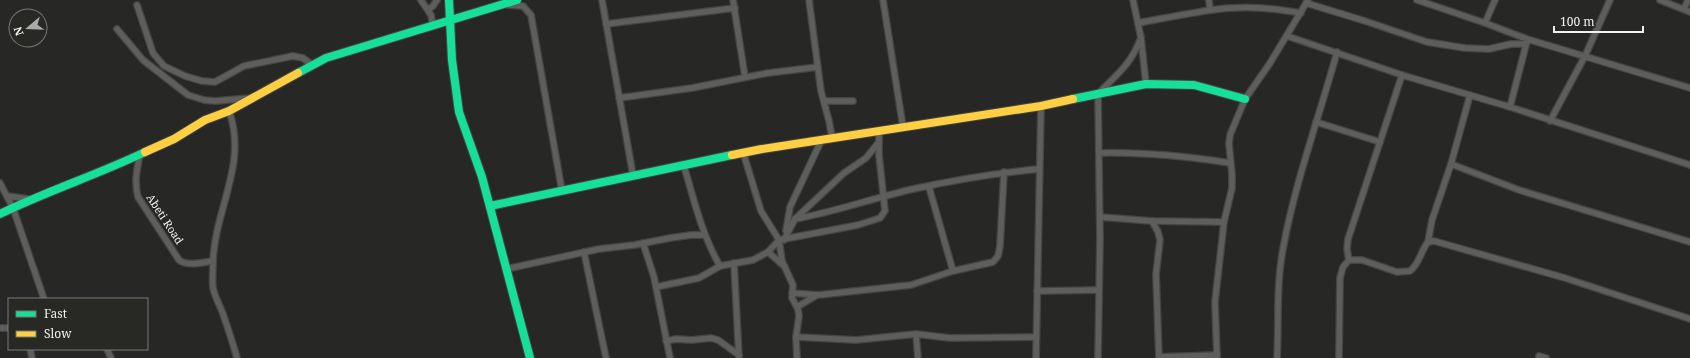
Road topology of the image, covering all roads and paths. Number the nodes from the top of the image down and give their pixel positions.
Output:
1 (421, 0) edge
2 (437, 0) edge
3 (449, 0) edge
4 (517, 0) edge
5 (602, 0) edge
6 (733, 0) edge
7 (809, 0) edge
8 (883, 0) edge
9 (1133, 0) edge
10 (1209, 0) edge
11 (1417, 0) edge
12 (1495, 0) edge
13 (1610, 0) edge
14 (1660, 0) edge
15 (1688, 0) edge
16 (1307, 2) edge
17 (137, 5) dead end
18 (498, 5) junction
19 (735, 8) junction
20 (1684, 9) junction
21 (428, 10) junction
22 (1210, 10) junction
23 (1690, 12) edge
24 (1301, 13) junction
25 (449, 19) junction
26 (1138, 23) junction
27 (1485, 23) junction
28 (606, 24) junction
29 (433, 26) junction
30 (117, 29) dead end
31 (1287, 36) junction
32 (1140, 38) junction
33 (1527, 41) junction
34 (1337, 52) junction
35 (1585, 56) junction
36 (312, 65) junction
37 (818, 67) junction
38 (1402, 75) junction
39 (745, 77) junction
40 (1146, 84) junction
41 (1690, 88) edge
42 (1098, 94) junction
43 (1470, 95) junction
44 (251, 98) junction
45 (620, 98) junction
46 (1245, 99) junction
47 (824, 100) junction
48 (853, 101) dead end
49 (1041, 106) junction
50 (1510, 107) junction
51 (229, 111) junction
52 (1550, 121) junction
53 (1316, 122) junction
54 (903, 127) junction
55 (879, 131) junction
56 (832, 137) junction
57 (822, 139) junction
58 (879, 142) junction
59 (1380, 142) junction
60 (743, 152) junction
61 (1099, 153) junction
62 (140, 154) junction
63 (1230, 163) junction
64 (1451, 164) junction
65 (1690, 165) edge
66 (684, 166) junction
67 (1039, 169) junction
68 (1004, 172) junction
69 (633, 175) junction
70 (0, 183) edge
71 (929, 187) junction
72 (562, 191) junction
73 (7, 196) junction
74 (884, 197) junction
75 (31, 199) junction
76 (490, 206) junction
77 (13, 208) junction
78 (0, 214) edge
79 (1100, 217) junction
80 (795, 219) junction
81 (1152, 221) junction
82 (1224, 222) junction
83 (705, 235) junction
84 (783, 239) junction
85 (1428, 242) junction
86 (1690, 242) edge
87 (643, 243) junction
88 (584, 252) junction
89 (768, 252) junction
90 (1349, 260) junction
91 (213, 261) junction
92 (734, 263) junction
93 (720, 266) junction
94 (785, 268) junction
95 (506, 269) junction
96 (953, 271) junction
97 (656, 286) junction
98 (1099, 290) junction
99 (1037, 291) junction
100 (792, 293) junction
101 (818, 295) junction
102 (44, 298) edge
103 (797, 307) junction
104 (1690, 319) edge
105 (916, 334) junction
106 (796, 337) junction
107 (1036, 337) junction
108 (666, 341) junction
109 (739, 356) edge
110 (1217, 356) edge
111 (1539, 356) dead end
112 (237, 358) edge
113 (530, 358) edge
114 (606, 358) edge
115 (670, 358) edge
116 (797, 358) edge
117 (918, 358) edge
118 (1036, 358) edge
119 (1098, 358) edge
120 (1159, 358) edge
121 (1277, 358) edge
122 (1339, 358) edge
123 (1546, 358) edge

1 - 21 street
2 - 21 street
3 - 25 street
4 - 18 street
5 - 28 street
6 - 19 street
7 - 37 street
8 - 54 street
9 - 26 street
10 - 22 street
11 - 27 street
12 - 27 street
13 - 35 street
14 - 20 street
15 - 20 street
16 - 24 street
16 - 33 street
17 - 36 street
18 - 25 street
18 - 72 street
19 - 28 street
19 - 39 street
20 - 23 street
21 - 29 street
22 - 24 street
22 - 26 street
24 - 31 street
25 - 29 street
25 - 76 street
26 - 32 street
27 - 33 street
28 - 45 street
29 - 36 street
30 - 44 street
31 - 34 street
31 - 46 street
32 - 40 street
32 - 42 street
33 - 35 street
33 - 50 street
34 - 38 street
34 - 53 street
35 - 41 street
35 - 52 street
36 - 44 street
37 - 39 street
37 - 47 street
38 - 43 street
38 - 59 street
39 - 45 street
40 - 42 street
40 - 46 street
42 - 49 street
42 - 61 street
43 - 50 street
43 - 64 street
44 - 51 street
45 - 69 street
46 - 63 street
47 - 48 street
47 - 56 street
49 - 54 street
49 - 67 street
50 - 52 street
51 - 62 street
51 - 91 street
52 - 65 street
53 - 59 street
53 - 121 street
54 - 55 street
55 - 56 street
55 - 58 street
56 - 57 street
57 - 60 street
57 - 84 street
58 - 74 street
58 - 80 street
59 - 90 street
60 - 66 street
60 - 84 street
61 - 63 street
61 - 79 street
62 - 75 street
62 - 91 street, Abeti Road
63 - 82 street
64 - 85 street
64 - 86 street
66 - 69 street
66 - 83 street
67 - 68 street
67 - 99 street
68 - 71 street
68 - 96 street
69 - 72 street
70 - 73 street
71 - 74 street
71 - 96 street
72 - 76 street
73 - 75 street
73 - 77 street
74 - 80 street
74 - 84 street
75 - 77 street
76 - 95 street
77 - 78 street
77 - 102 street
79 - 81 street
79 - 98 street
80 - 84 street
81 - 82 street
81 - 120 street
82 - 110 street
83 - 87 street
83 - 93 street
84 - 89 street
84 - 94 street
85 - 90 street
85 - 104 street
87 - 88 street
87 - 97 street
88 - 95 street
88 - 114 street
89 - 92 street
89 - 94 street
90 - 122 street
91 - 112 street
92 - 93 street
92 - 109 street
93 - 97 street
94 - 100 street
95 - 113 street
96 - 101 street
97 - 108 street
98 - 99 street
98 - 119 street
99 - 107 street
100 - 101 street
100 - 103 street
101 - 103 street
103 - 106 street
105 - 106 street
105 - 107 street
105 - 117 street
106 - 116 street
107 - 118 street
108 - 109 street
108 - 115 street
110 - 120 street
111 - 123 street

